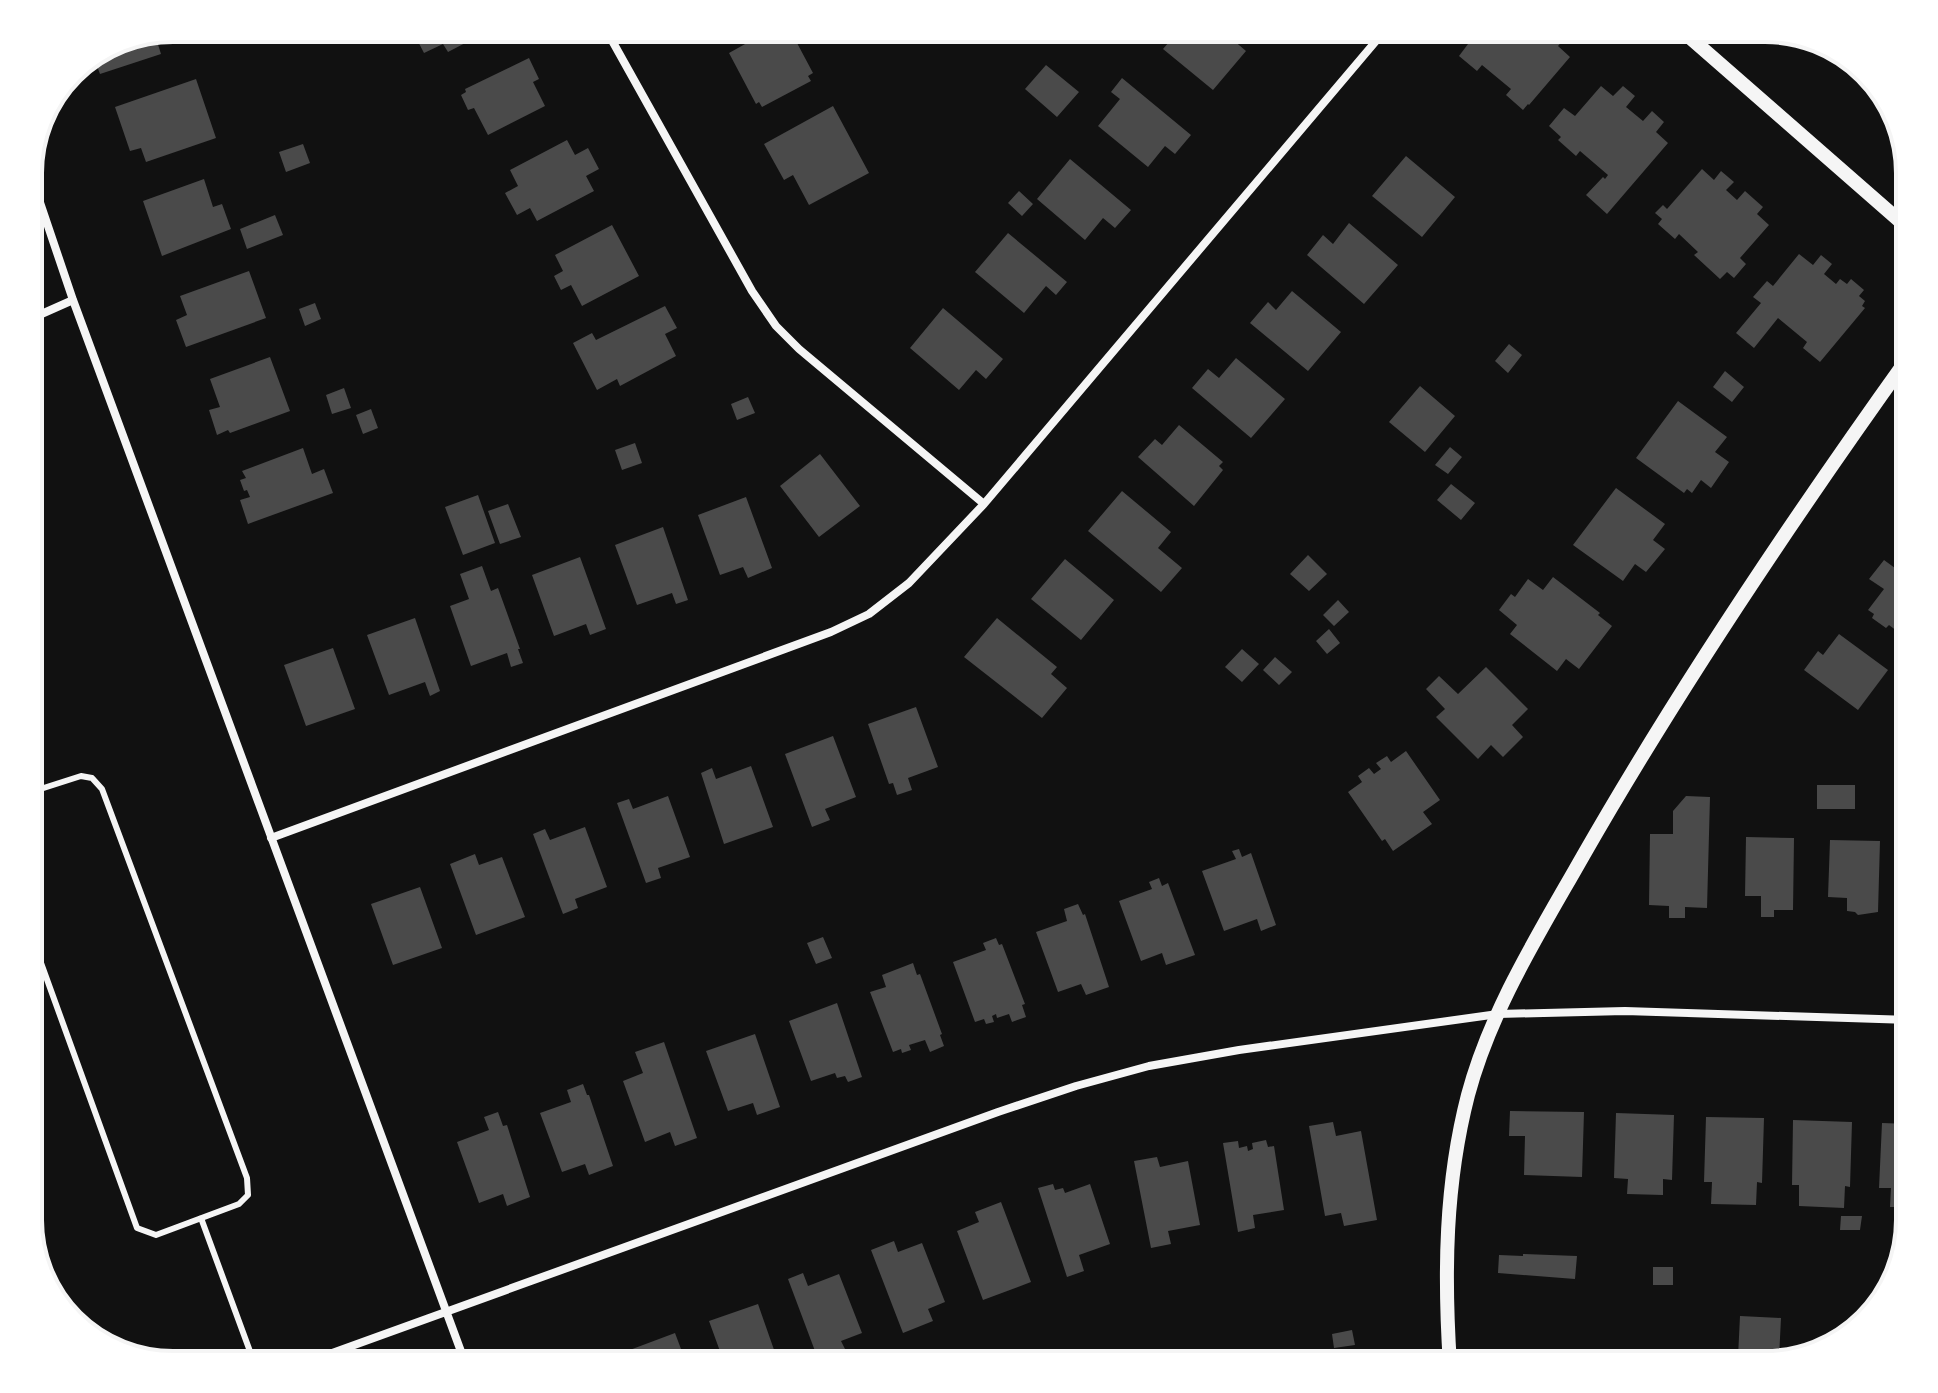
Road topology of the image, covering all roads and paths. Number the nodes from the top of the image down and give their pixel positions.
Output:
1 (613, 42) edge
2 (1375, 42) edge
3 (1695, 42) edge
4 (42, 208) edge
5 (1896, 218) edge
6 (73, 300) junction
7 (42, 314) edge
8 (1896, 375) edge
9 (984, 504) junction
10 (42, 789) edge
11 (271, 838) junction
12 (42, 966) edge
13 (1498, 1014) junction
14 (1896, 1020) edge
15 (201, 1218) junction
16 (447, 1311) junction
17 (250, 1351) edge
18 (337, 1351) edge
19 (461, 1351) edge
20 (1450, 1351) edge

1 - 9 street
2 - 9 street
3 - 5 street
4 - 6 street
6 - 7 street
6 - 11 street
8 - 13 street
9 - 11 street
10 - 15 lane
11 - 16 street
12 - 15 lane
13 - 14 street
13 - 16 street
13 - 20 street
15 - 17 lane
16 - 18 street
16 - 19 street

